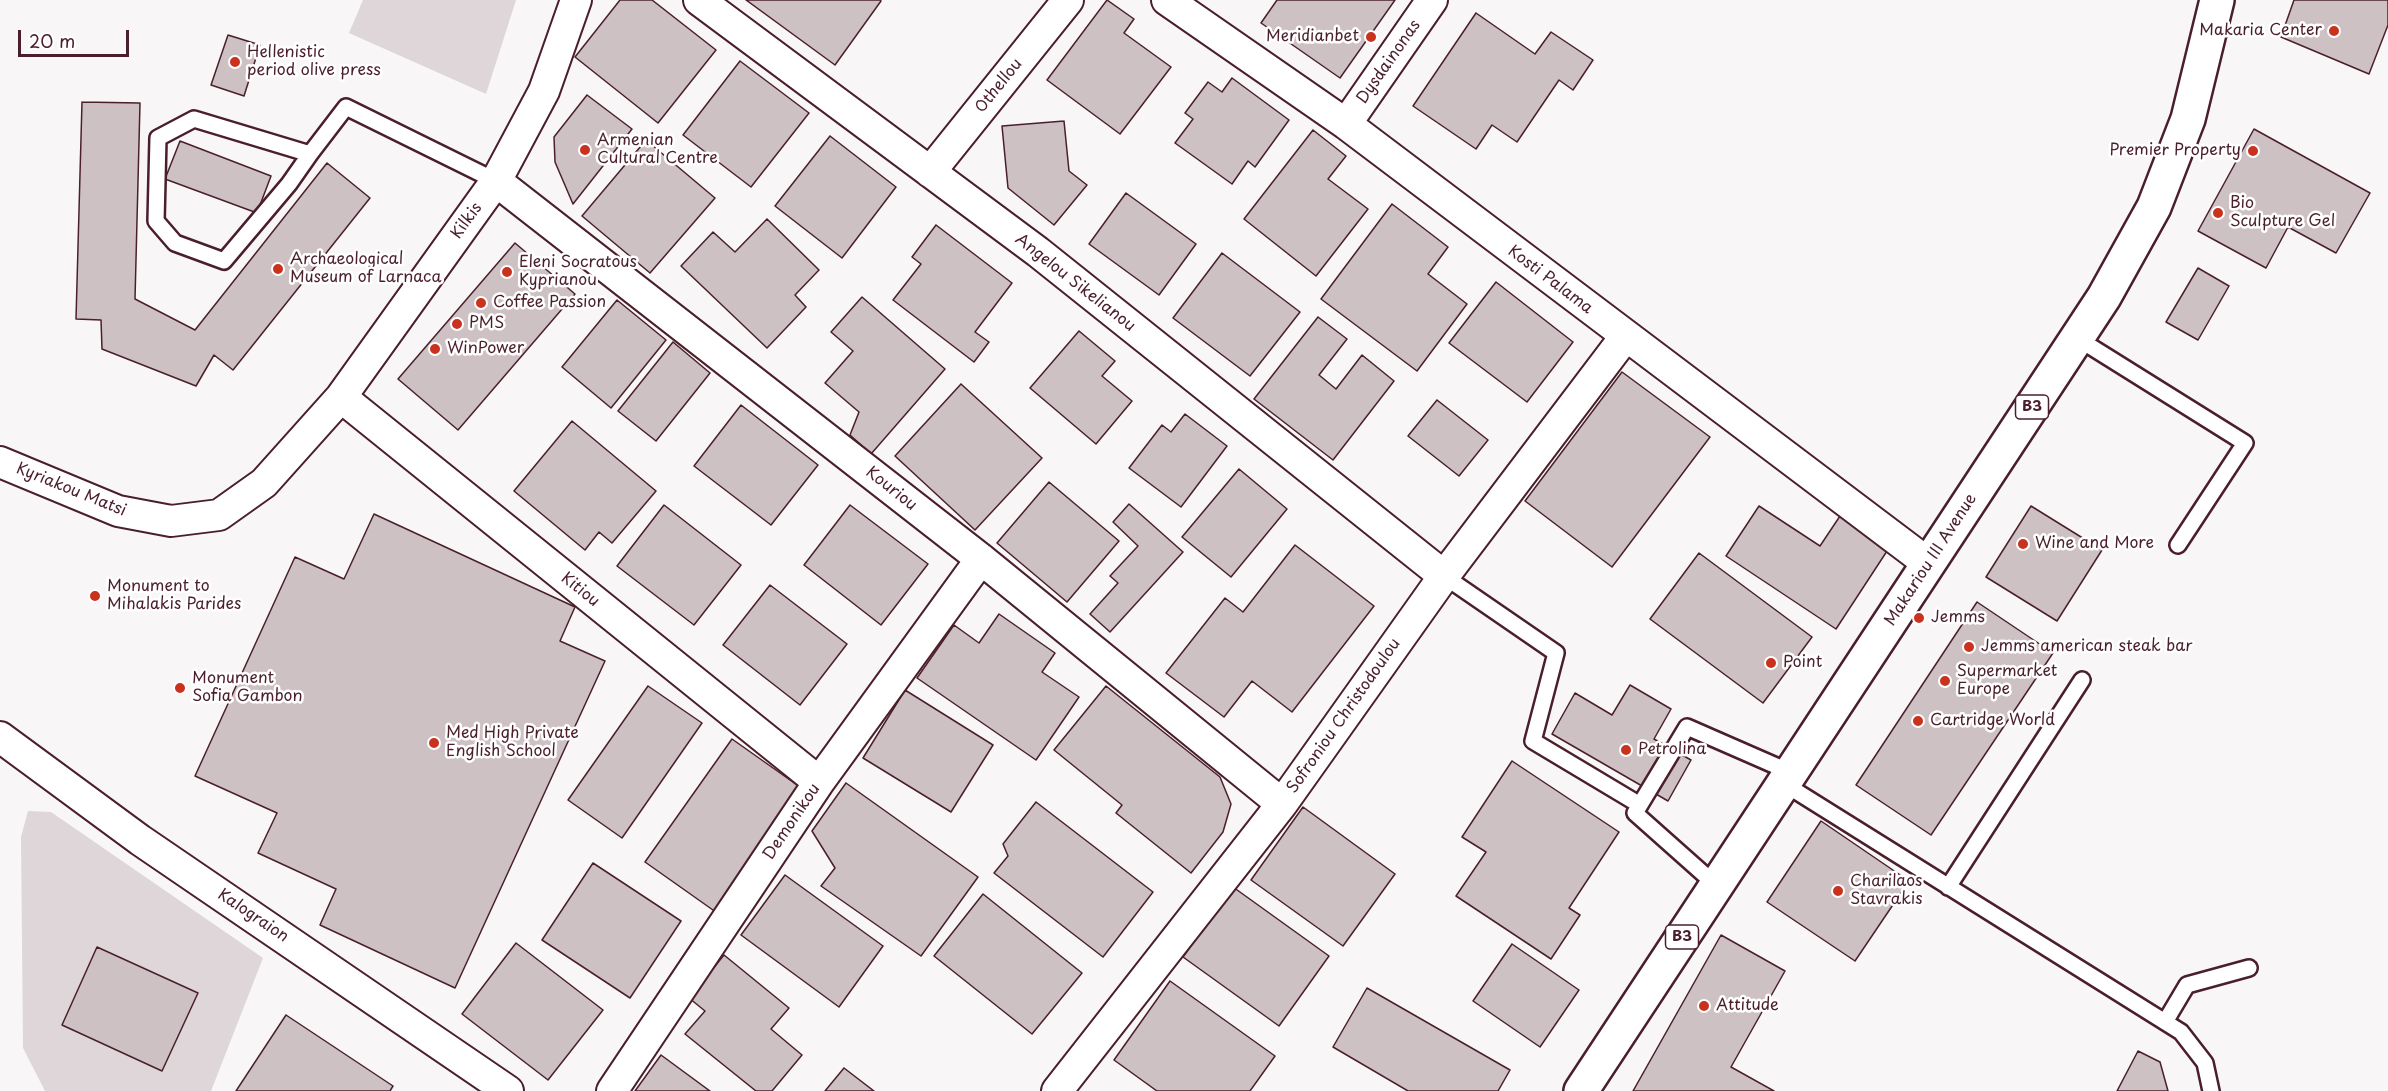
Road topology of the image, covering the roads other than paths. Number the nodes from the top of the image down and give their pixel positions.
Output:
1 (576, 0) edge
2 (699, 0) edge
3 (1068, 0) edge
4 (1167, 0) edge
5 (1432, 0) edge
6 (2217, 0) edge
7 (1346, 124) junction
8 (310, 154) junction
9 (930, 172) junction
10 (496, 181) junction
11 (1625, 337) junction
12 (2078, 338) junction
13 (341, 397) junction
14 (297, 447) joint
15 (0, 462) edge
16 (2178, 545) dead end
17 (981, 559) junction
18 (1929, 564) junction
19 (1444, 576) junction
20 (2082, 680) dead end
21 (0, 737) edge
22 (1786, 777) junction
23 (819, 782) junction
24 (1282, 804) junction
25 (1640, 805) junction
26 (1716, 885) junction
27 (1948, 887) junction
28 (2249, 968) dead end
29 (2165, 1022) junction
30 (508, 1091) edge
31 (612, 1091) edge
32 (1056, 1091) edge
33 (1581, 1091) edge
34 (2211, 1091) edge

1 - 10 street, Kilkis
2 - 9 street, Angelou Sikelianou
3 - 9 street, Othellou
4 - 7 street, Kosti Palama
5 - 7 street, Dysdainonas
6 - 12 main road, Makariou III Avenue / B3
7 - 11 street, Kosti Palama
8 - 8 lane
8 - 10 lane
9 - 19 street, Angelou Sikelianou
10 - 13 street, Kilkis
10 - 17 street, Kouriou
11 - 18 street, Kosti Palama
11 - 19 street, Sofroniou Christodoulou
12 - 16 lane
12 - 18 main road, Makariou III Avenue / B3
13 - 14 street, Kilkis
13 - 23 street, Kitiou
14 - 15 street, Kyriakou Matsi
17 - 23 street, Demonikou
17 - 24 street, Kouriou
18 - 22 main road, Makariou III Avenue / B3
19 - 24 street, Sofroniou Christodoulou
19 - 25 lane
20 - 27 lane
21 - 30 street, Kalograion
22 - 25 lane
22 - 26 main road, Makariou III Avenue / B3
22 - 27 lane
23 - 31 street, Demonikou
24 - 32 street, Sofroniou Christodoulou
25 - 26 lane
26 - 33 main road, Makariou III Avenue / B3
27 - 29 lane
28 - 29 lane
29 - 34 lane

